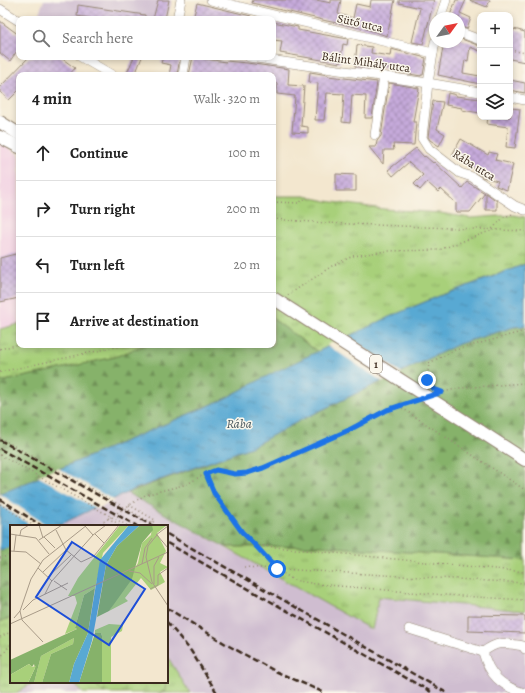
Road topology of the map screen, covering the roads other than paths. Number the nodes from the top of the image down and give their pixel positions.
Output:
1 (181, 0) edge
2 (211, 0) edge
3 (446, 0) edge
4 (0, 9) edge
5 (442, 12) edge
6 (178, 16) edge
7 (16, 20) edge
8 (465, 34) edge
9 (477, 39) edge
10 (434, 48) edge
11 (434, 53) junction
12 (86, 60) edge
13 (186, 60) edge
14 (269, 60) edge
15 (107, 72) edge
16 (184, 72) edge
17 (384, 77) junction
18 (428, 83) junction
19 (477, 91) edge
20 (513, 98) edge
21 (525, 100) edge
22 (0, 122) edge
23 (16, 132) edge
24 (375, 136) dead end
25 (0, 137) edge
26 (16, 145) edge
27 (525, 210) edge
28 (276, 300) edge
29 (525, 460) edge
30 (409, 629) dead end
31 (525, 649) edge
32 (483, 652) junction
33 (524, 693) edge

1 - 6 street
2 - 11 street, Sütő utca
3 - 5 street
4 - 7 street
8 - 9 street
10 - 11 street, Rába utca
11 - 18 street, Rába utca
12 - 15 street
13 - 16 street
14 - 17 street, Bálint Mihály utca
17 - 18 street, Bálint Mihály utca
17 - 24 street
18 - 19 street, Bálint Mihály utca
18 - 27 street, Rába utca
20 - 21 street
22 - 23 main road
25 - 26 main road
28 - 29 main road, 1, bridge
30 - 32 street
31 - 32 street
32 - 33 street

